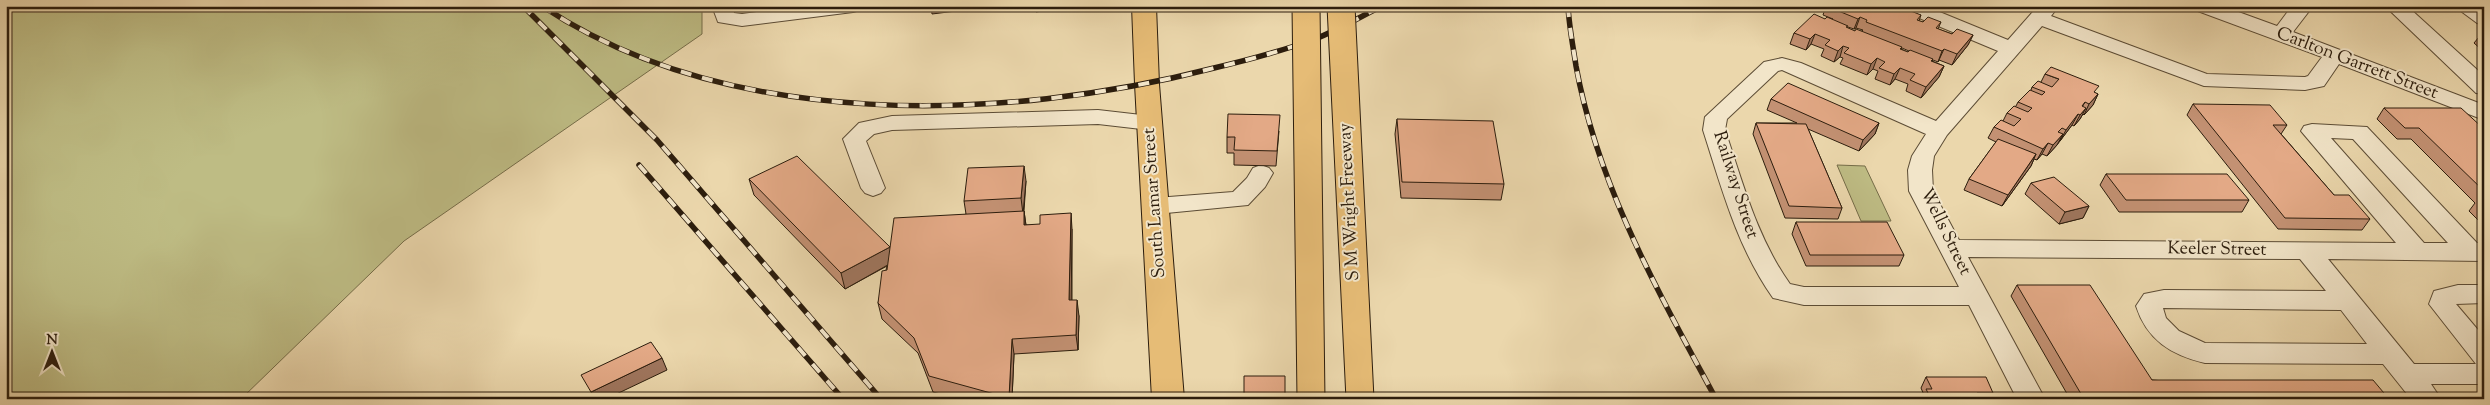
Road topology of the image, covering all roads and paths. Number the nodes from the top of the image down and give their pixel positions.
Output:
1 (722, 6) edge
2 (853, 6) edge
3 (1144, 6) edge
4 (1306, 6) edge
5 (1341, 6) edge
6 (1907, 6) edge
7 (2202, 6) edge
8 (2303, 6) edge
9 (2395, 6) edge
10 (2464, 6) edge
11 (2044, 12) edge
12 (2484, 19) edge
13 (2281, 34) junction
14 (2012, 49) junction
15 (2335, 55) junction
16 (2484, 88) edge
17 (2484, 113) edge
18 (1150, 123) junction
19 (1939, 131) junction
20 (1261, 173) dead end
21 (873, 188) dead end
22 (1156, 206) junction
23 (1950, 248) junction
24 (2307, 251) junction
25 (2417, 251) junction
26 (2477, 252) edge
27 (2484, 294) edge
28 (1976, 296) junction
29 (2348, 301) junction
30 (2484, 356) edge
31 (2399, 364) junction
32 (2484, 374) edge
33 (1168, 399) edge
34 (1311, 399) edge
35 (1360, 399) edge
36 (2031, 399) edge
37 (2427, 399) edge

1 - 2 street
3 - 18 main road, South Lamar Street
4 - 34 main road, bridge
5 - 35 main road, S M Wright Freeway, bridge
6 - 14 street
7 - 13 street, Carlton Garrett Street
8 - 13 street
9 - 16 street
10 - 12 street
11 - 14 street, Wells Street
11 - 15 street
13 - 15 street, Carlton Garrett Street
14 - 19 street, Wells Street
15 - 17 street, Carlton Garrett Street
18 - 21 street
18 - 22 main road, South Lamar Street
19 - 23 street, Wells Street
19 - 28 street, Railway Street
20 - 22 street
22 - 33 main road, South Lamar Street
23 - 24 street, Keeler Street
23 - 28 street, Wells Street
24 - 25 street, Keeler Street
24 - 29 street
25 - 26 street, Keeler Street
25 - 26 street
27 - 30 street
28 - 36 street, Wells Street
29 - 31 street
29 - 31 street
31 - 32 street
31 - 37 street

